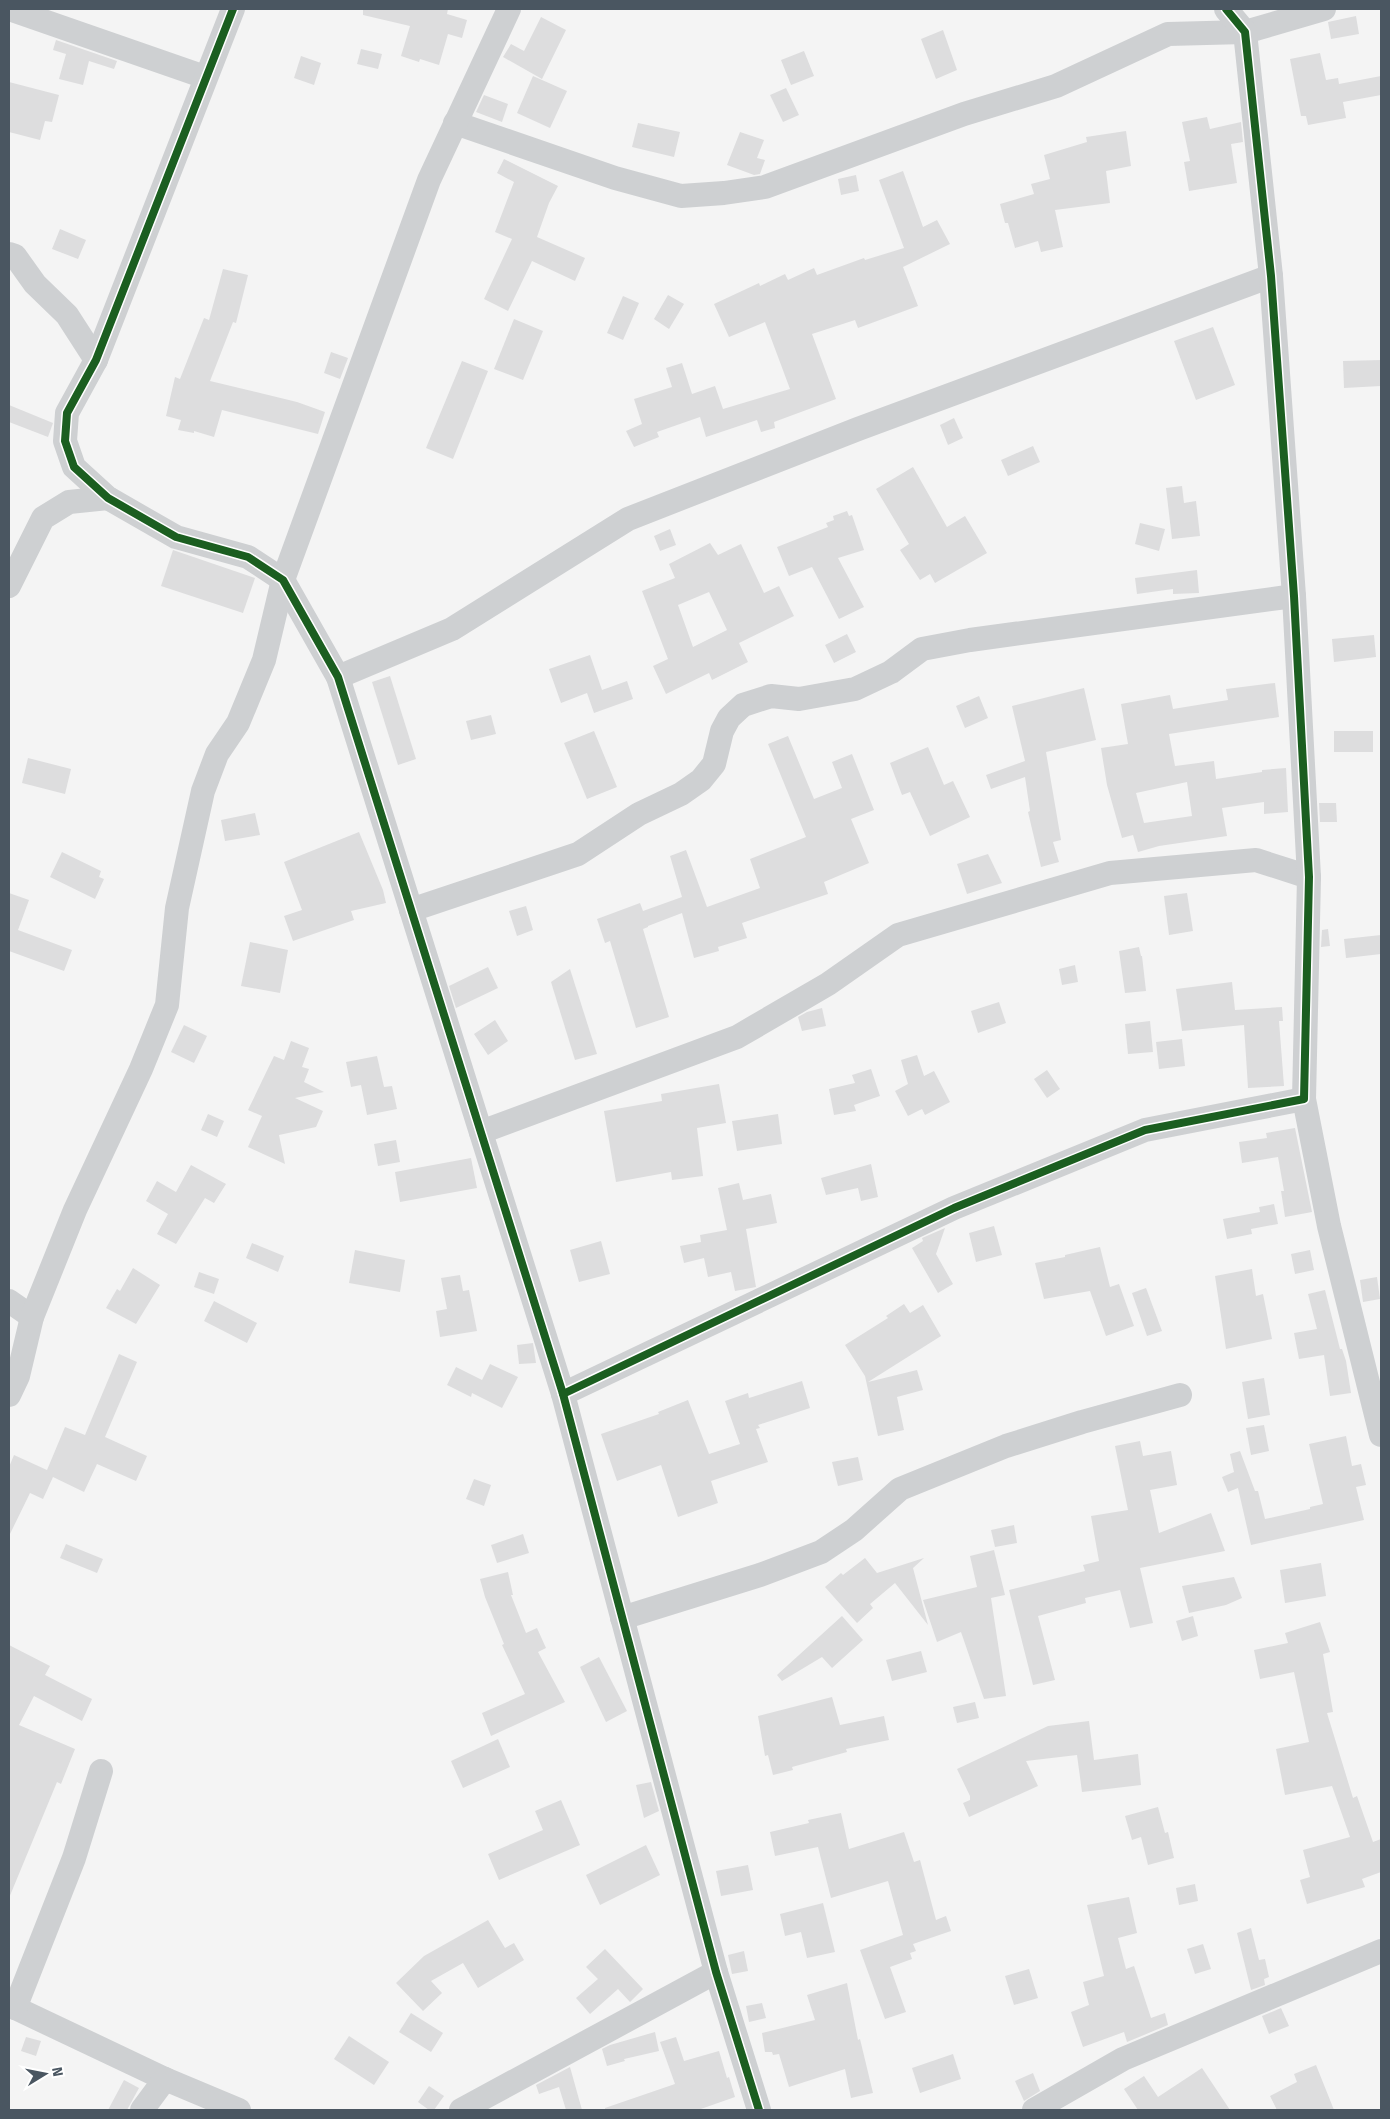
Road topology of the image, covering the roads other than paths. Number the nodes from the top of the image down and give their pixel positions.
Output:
1 (9, 9) edge
2 (233, 9) edge
3 (509, 9) edge
4 (1226, 9) edge
5 (1324, 9) edge
6 (1245, 32) junction
7 (205, 77) junction
8 (455, 124) junction
9 (9, 254) edge
10 (1271, 276) junction
11 (96, 360) junction
12 (108, 498) junction
13 (283, 580) junction
14 (9, 586) edge
15 (1294, 596) junction
16 (338, 677) junction
17 (1309, 876) junction
18 (411, 910) junction
19 (1304, 1099) junction
20 (481, 1132) junction
21 (9, 1301) edge
22 (32, 1317) junction
23 (563, 1394) junction
24 (9, 1395) edge
25 (1180, 1395) dead end
26 (1381, 1435) edge
27 (622, 1618) junction
28 (101, 1771) dead end
29 (1381, 1951) edge
30 (716, 1972) junction
31 (12, 2006) edge
32 (165, 2079) junction
33 (142, 2110) edge
34 (239, 2110) edge
35 (461, 2110) edge
36 (759, 2110) edge
37 (1034, 2110) edge

1 - 7 street
2 - 7 street
3 - 8 street
4 - 6 street
5 - 6 street
6 - 8 street
6 - 10 street
7 - 11 street
8 - 13 street
9 - 11 street
10 - 15 street
10 - 16 street
11 - 12 street
12 - 13 street
12 - 14 street
13 - 16 street
13 - 22 street
15 - 17 street
15 - 18 street
16 - 18 street
17 - 19 street
17 - 20 street
18 - 20 street
19 - 23 street
19 - 26 street
20 - 23 street
21 - 22 street
22 - 24 street
23 - 27 street
25 - 27 street
27 - 30 street
28 - 31 street
29 - 37 street
30 - 35 street
30 - 36 street
31 - 32 street
32 - 33 street
32 - 34 street

